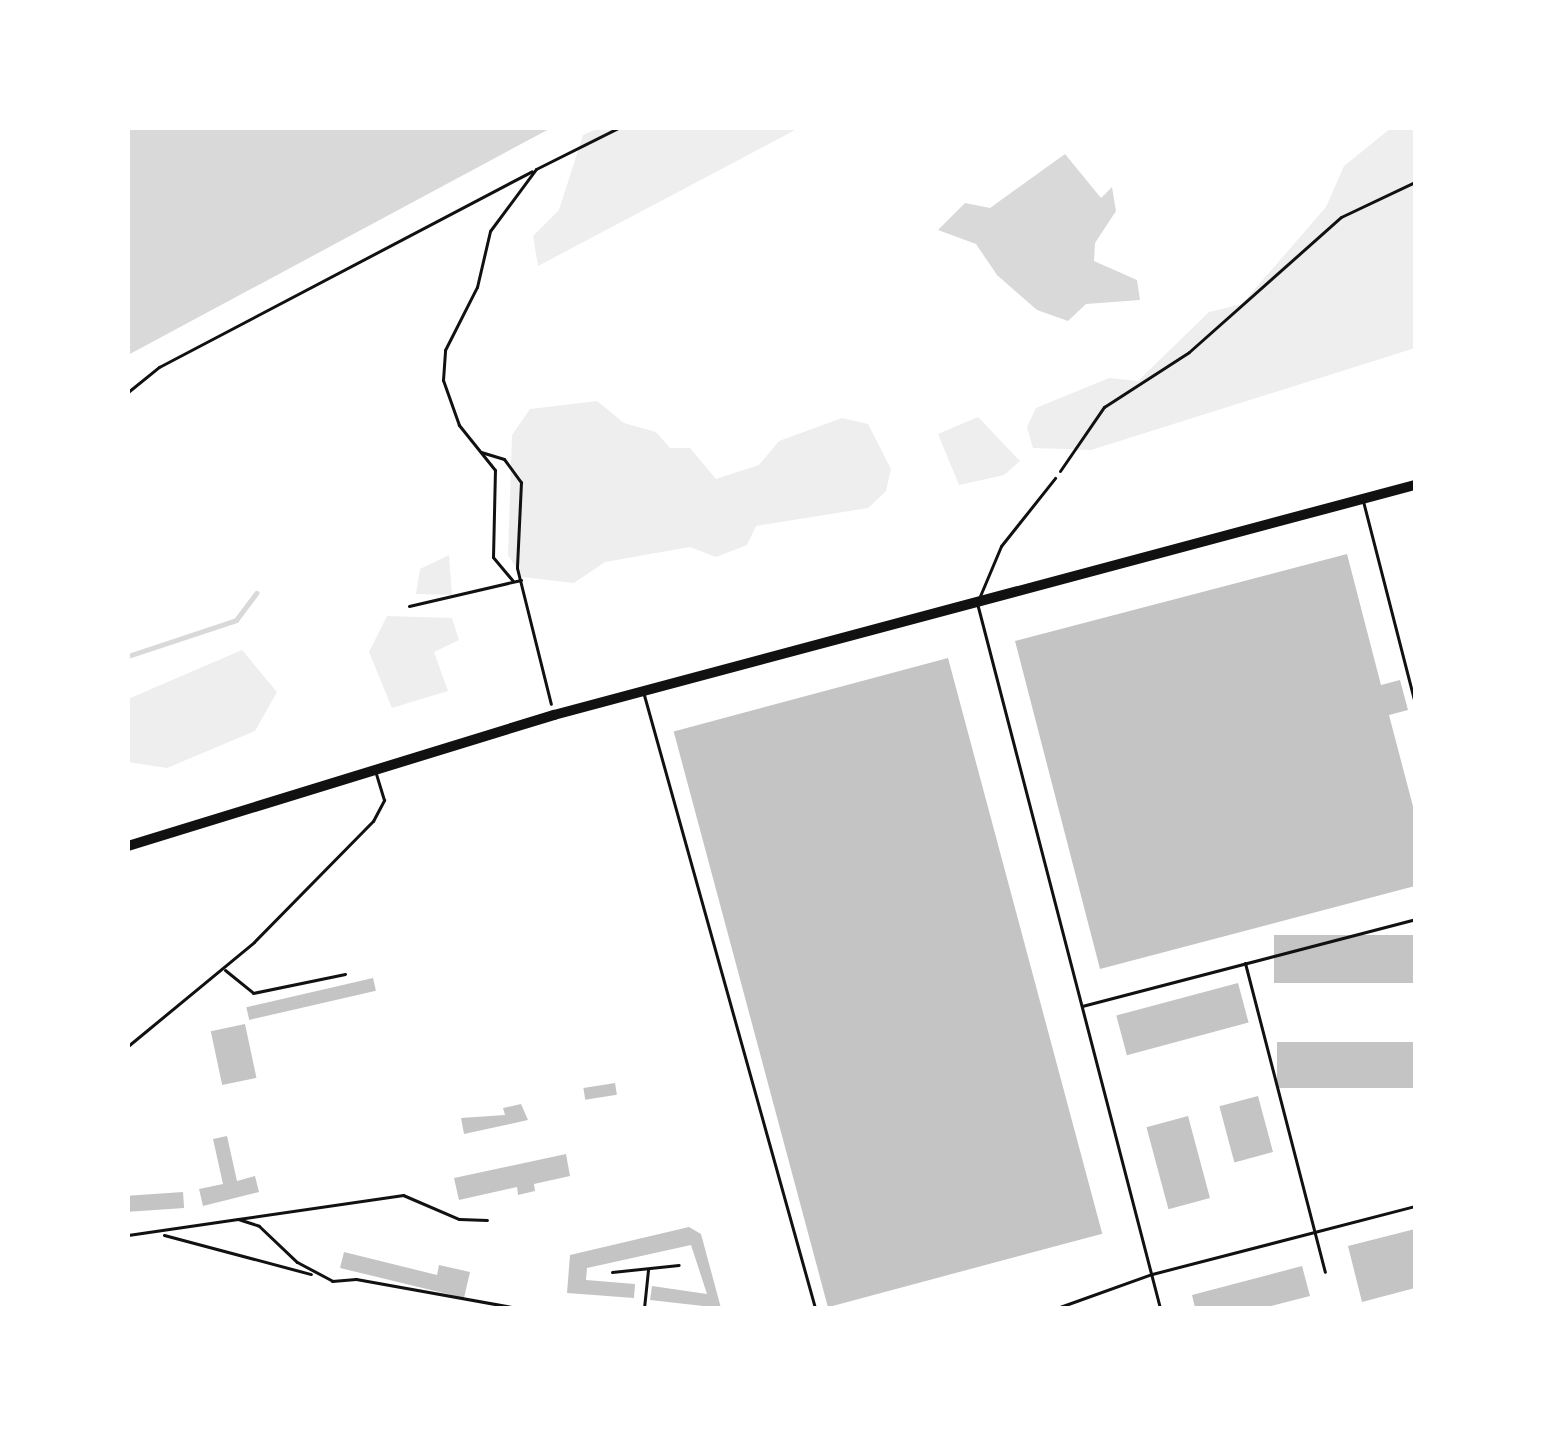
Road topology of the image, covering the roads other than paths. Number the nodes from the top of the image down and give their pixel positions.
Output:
1 (1055, 478) road end
2 (1415, 485) edge
3 (1362, 499) junction
4 (977, 603) junction
5 (643, 691) junction
6 (1415, 703) edge
7 (374, 769) junction
8 (128, 846) edge
9 (1415, 919) edge
10 (1245, 963) junction
11 (224, 969) junction
12 (345, 974) dead end
13 (1082, 1006) junction
14 (128, 1046) edge
15 (1415, 1206) edge
16 (238, 1219) junction
17 (487, 1220) dead end
18 (1315, 1232) junction
19 (128, 1235) edge
20 (164, 1235) junction
21 (679, 1265) dead end
22 (648, 1269) junction
23 (612, 1272) dead end
24 (1325, 1272) dead end
25 (1152, 1274) junction
26 (314, 1275) junction
27 (517, 1308) edge
28 (644, 1308) edge
29 (815, 1308) edge
30 (1057, 1308) edge
31 (1160, 1308) edge

1 - 4 lane
2 - 3 main road
3 - 4 main road
3 - 6 lane
4 - 5 main road
4 - 13 lane
5 - 7 main road
5 - 29 lane
7 - 8 main road
7 - 11 lane
9 - 10 lane
10 - 13 lane
10 - 18 lane
11 - 12 lane
11 - 14 lane
13 - 25 lane
15 - 18 lane
16 - 17 lane
16 - 20 lane
16 - 26 lane
18 - 24 lane
18 - 25 lane
19 - 20 lane
20 - 26 lane
21 - 22 lane
22 - 23 lane
22 - 28 lane
25 - 30 lane
25 - 31 lane
26 - 27 lane

